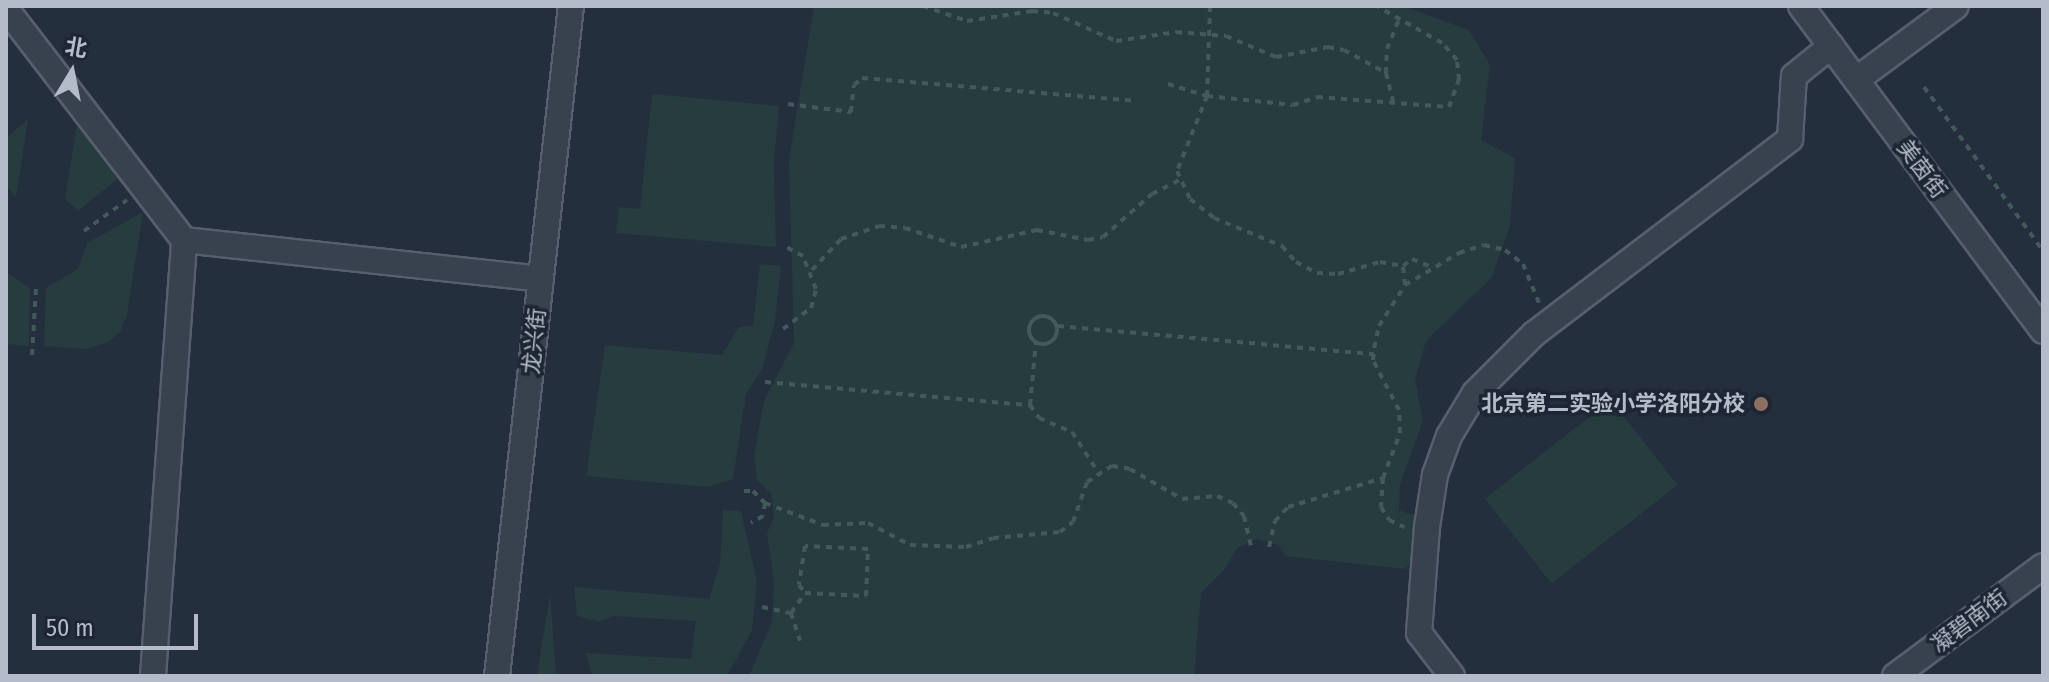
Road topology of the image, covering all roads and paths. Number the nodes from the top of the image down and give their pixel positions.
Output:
1 (571, 6) edge
2 (923, 6) edge
3 (1211, 6) edge
4 (1377, 6) edge
5 (1801, 6) edge
6 (1956, 6) edge
7 (6, 9) edge
8 (1400, 16) junction
9 (1208, 34) junction
10 (1831, 46) junction
11 (1386, 73) junction
12 (1856, 80) junction
13 (1168, 84) dead end
14 (1924, 87) dead end
15 (1207, 96) junction
16 (1134, 101) dead end
17 (788, 104) dead end
18 (1394, 105) junction
19 (1180, 180) junction
20 (144, 188) junction
21 (84, 231) dead end
22 (184, 240) junction
23 (786, 247) dead end
24 (2043, 251) edge
25 (1403, 266) junction
26 (1431, 267) junction
27 (812, 270) junction
28 (541, 279) junction
29 (1405, 285) junction
30 (36, 288) dead end
31 (1547, 324) junction
32 (1058, 326) junction
33 (783, 329) dead end
34 (2043, 331) edge
35 (1036, 342) junction
36 (1374, 354) junction
37 (32, 355) dead end
38 (765, 382) dead end
39 (1030, 405) junction
40 (1098, 472) junction
41 (1383, 478) junction
42 (744, 491) dead end
43 (765, 503) junction
44 (751, 523) dead end
45 (1427, 527) junction
46 (1251, 546) dead end
47 (1269, 547) dead end
48 (2043, 566) edge
49 (805, 593) junction
50 (762, 607) dead end
51 (791, 613) junction
52 (800, 641) dead end
53 (153, 676) edge
54 (497, 676) edge
55 (1452, 676) edge
56 (1895, 676) edge

1 - 28 street, 龙兴街
2 - 9 path
3 - 9 path
4 - 8 path
5 - 10 street, 美茵街
6 - 12 street
7 - 20 street
8 - 11 path
8 - 18 path
9 - 11 path
9 - 15 path
10 - 12 street, 美茵街
10 - 31 street
11 - 18 path
12 - 34 street, 美茵街
13 - 15 path
14 - 24 path
15 - 18 path
15 - 19 path
16 - 17 path
19 - 25 path
19 - 27 path
20 - 21 path
20 - 22 street
22 - 28 street
22 - 53 street
23 - 27 path
25 - 26 path
25 - 29 path
26 - 29 path
26 - 31 path
27 - 33 path
28 - 54 street, 龙兴街
29 - 36 path
30 - 37 path
31 - 45 street
32 - 35 path
32 - 35 path
32 - 36 path
35 - 39 path
36 - 41 path
38 - 39 path
39 - 40 path
40 - 43 path
40 - 46 path
41 - 45 path
41 - 47 path
42 - 43 path
43 - 44 path
45 - 55 street
48 - 56 street, 凝碧南街
49 - 49 path
49 - 51 path
50 - 51 path
51 - 52 path

